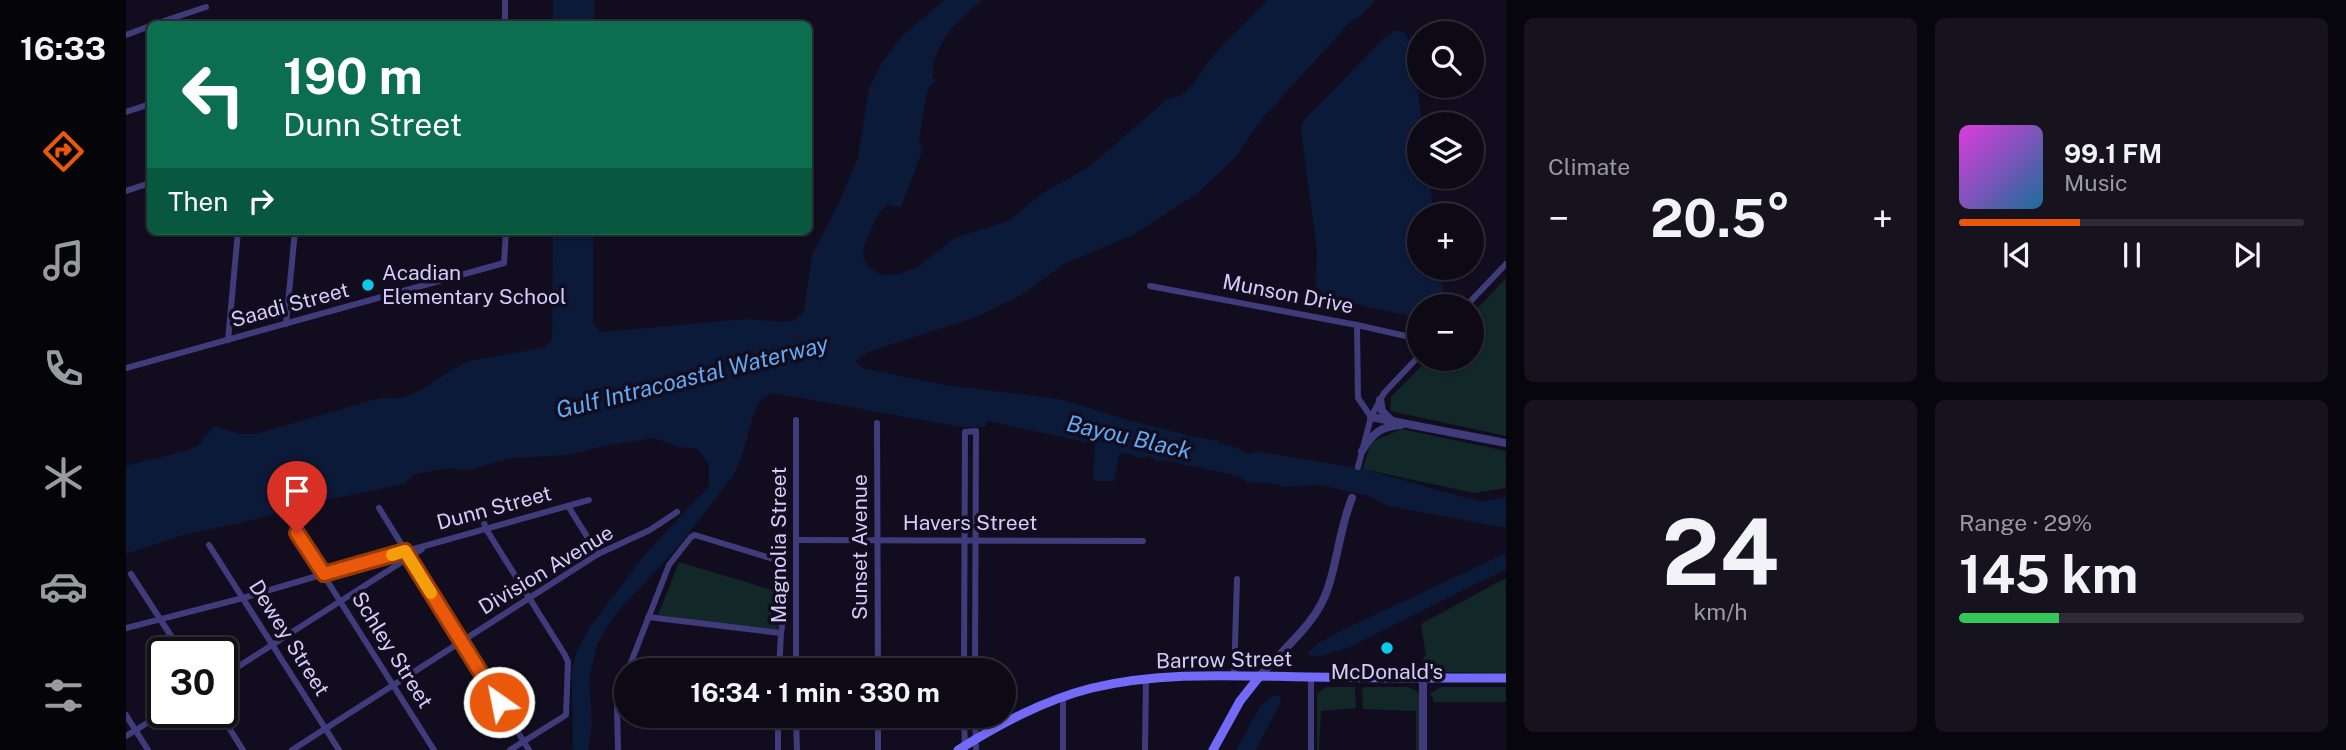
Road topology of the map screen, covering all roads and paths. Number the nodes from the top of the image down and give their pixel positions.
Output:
1 (505, 0) edge
2 (206, 7) dead end
3 (165, 21) edge
4 (505, 21) edge
5 (147, 27) edge
6 (126, 34) edge
7 (147, 105) edge
8 (126, 112) edge
9 (147, 184) edge
10 (126, 191) edge
11 (238, 235) edge
12 (295, 235) edge
13 (506, 235) edge
14 (1506, 264) edge
15 (1150, 286) dead end
16 (1477, 294) edge
17 (286, 324) junction
18 (1357, 325) junction
19 (1407, 336) edge
20 (228, 340) junction
21 (127, 365) edge
22 (1407, 369) edge
23 (1380, 400) junction
24 (1371, 417) junction
25 (796, 420) dead end
26 (1391, 420) junction
27 (877, 424) dead end
28 (1413, 424) junction
29 (1506, 443) edge
30 (1362, 451) junction
31 (1358, 467) dead end
32 (1352, 498) dead end
33 (589, 500) dead end
34 (568, 506) junction
35 (379, 508) dead end
36 (677, 512) dead end
37 (483, 520) dead end
38 (486, 529) junction
39 (297, 533) dead end
40 (796, 540) junction
41 (877, 540) junction
42 (964, 540) junction
43 (975, 540) junction
44 (1143, 541) dead end
45 (209, 545) dead end
46 (407, 554) junction
47 (598, 554) junction
48 (780, 561) dead end
49 (131, 574) dead end
50 (324, 574) junction
51 (1237, 579) dead end
52 (787, 589) dead end
53 (243, 598) junction
54 (530, 598) junction
55 (340, 601) junction
56 (648, 617) junction
57 (160, 619) junction
58 (126, 628) edge
59 (780, 634) junction
60 (172, 637) edge
61 (461, 642) junction
62 (274, 645) junction
63 (632, 658) edge
64 (779, 658) edge
65 (796, 658) edge
66 (878, 658) edge
67 (964, 658) edge
68 (975, 658) edge
69 (238, 667) edge
70 (1234, 677) junction
71 (1259, 677) junction
72 (1311, 677) junction
73 (1146, 678) junction
74 (1423, 678) junction
75 (1506, 678) edge
76 (393, 684) junction
77 (1063, 698) junction
78 (126, 715) edge
79 (147, 723) edge
80 (229, 728) edge
81 (620, 728) edge
82 (778, 728) edge
83 (796, 728) edge
84 (878, 728) edge
85 (963, 728) edge
86 (975, 728) edge
87 (326, 729) junction
88 (135, 730) junction
89 (126, 736) edge
90 (975, 739) junction
91 (524, 741) junction
92 (962, 749) edge
93 (148, 750) edge
94 (243, 750) edge
95 (292, 750) edge
96 (339, 750) edge
97 (434, 750) edge
98 (510, 750) edge
99 (529, 750) edge
100 (618, 750) edge
101 (778, 750) edge
102 (797, 750) edge
103 (878, 750) edge
104 (976, 750) edge
105 (1063, 750) edge
106 (1145, 750) edge
107 (1213, 750) edge
108 (1311, 750) edge
109 (1423, 750) edge

1 - 4 street
2 - 3 street
5 - 6 street
7 - 8 street
9 - 10 street
11 - 20 street
12 - 17 street
13 - 17 street, Saadi Street
14 - 16 street
15 - 18 street, Munson Drive
17 - 20 street, Saadi Street
18 - 19 street, Munson Drive
18 - 24 street
20 - 21 street, Saadi Street
22 - 23 street
23 - 24 street
23 - 26 street
24 - 26 street
24 - 30 street
25 - 40 street, Magnolia Street
26 - 28 street
27 - 41 street, Sunset Avenue
28 - 29 street
28 - 30 street
30 - 31 street
32 - 71 street
33 - 34 street, Dunn Street
34 - 38 street, Dunn Street
34 - 47 street
35 - 46 street
36 - 47 street, Division Avenue
37 - 38 street
38 - 46 street, Dunn Street
38 - 54 street
39 - 50 street, Schley Street
40 - 41 street, Havers Street
40 - 65 street, Magnolia Street
41 - 42 street, Havers Street
41 - 66 street, Sunset Avenue
42 - 43 street, Havers Street
42 - 43 street
42 - 67 street
43 - 44 street, Havers Street
43 - 68 street
45 - 53 street, Dewey Street
46 - 50 street, Dunn Street
46 - 55 street
46 - 61 street
47 - 54 street, Division Avenue
48 - 56 street
49 - 57 street
50 - 53 street, Dunn Street
50 - 55 street, Schley Street
51 - 70 street
52 - 59 street
53 - 57 street, Dunn Street
53 - 62 street, Dewey Street
54 - 61 street, Division Avenue
54 - 91 street
55 - 62 street
55 - 76 street, Schley Street
56 - 59 street
56 - 63 street
57 - 58 street, Dunn Street
57 - 60 street
59 - 64 street
61 - 76 street, Division Avenue
61 - 91 street
62 - 69 street
62 - 87 street, Dewey Street
70 - 71 main road, Barrow Street
70 - 73 main road, Barrow Street
71 - 72 main road, Barrow Street
71 - 107 main road
72 - 74 main road, Barrow Street
72 - 108 street
73 - 77 main road, Barrow Street
73 - 106 street
74 - 75 main road, Barrow Street
74 - 109 street
76 - 87 street, Division Avenue
76 - 97 street, Schley Street
77 - 90 main road, Barrow Street
77 - 105 street
78 - 88 street
79 - 88 street
80 - 94 street
81 - 100 street
82 - 101 street
83 - 102 street
84 - 103 street
85 - 92 street
86 - 90 street
87 - 95 street, Division Avenue
87 - 96 street, Dewey Street
88 - 89 street
88 - 93 street
90 - 92 main road, Barrow Street
90 - 104 street
91 - 98 street
91 - 99 street

